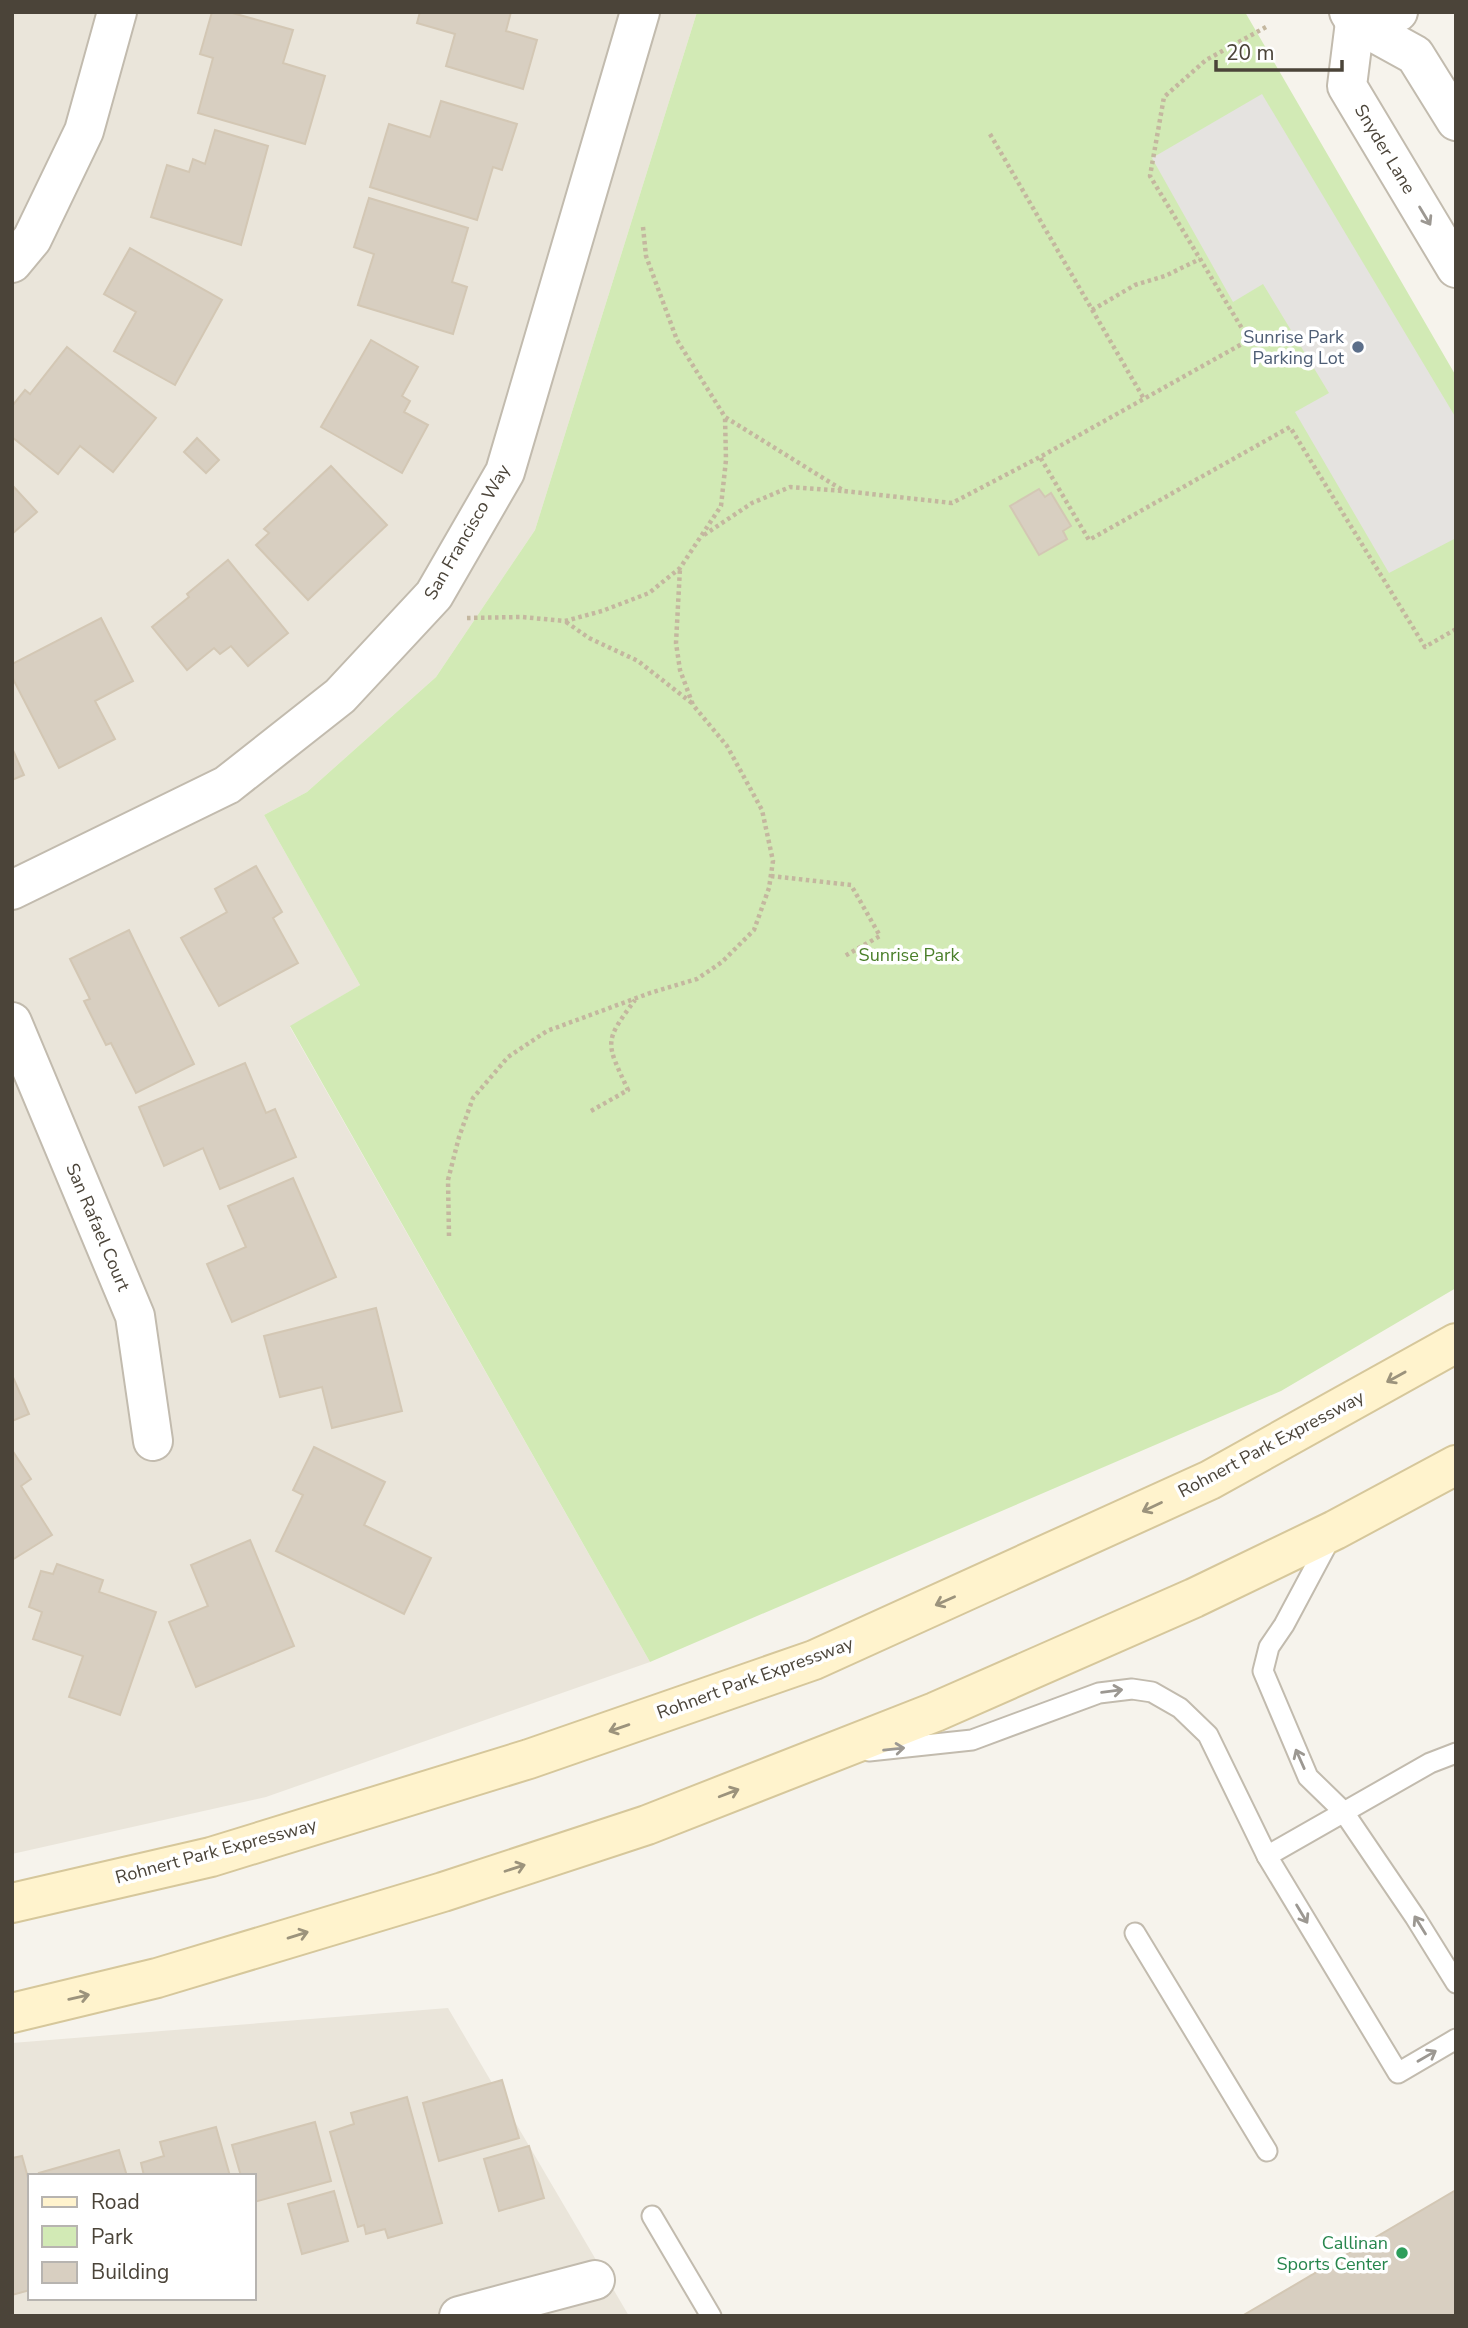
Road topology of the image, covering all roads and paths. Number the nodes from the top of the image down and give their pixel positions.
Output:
1 (117, 12) edge
2 (640, 12) edge
3 (1398, 12) edge
4 (1356, 16) edge
5 (1266, 27) dead end
6 (1456, 121) edge
7 (990, 134) dead end
8 (643, 227) dead end
9 (1200, 259) junction
10 (12, 263) edge
11 (1456, 268) edge
12 (1092, 310) junction
13 (1144, 399) junction
14 (725, 416) junction
15 (1040, 457) junction
16 (844, 491) junction
17 (702, 537) junction
18 (680, 568) junction
19 (460, 618) dead end
20 (565, 621) junction
21 (1456, 629) edge
22 (693, 705) junction
23 (771, 876) junction
24 (12, 890) edge
25 (843, 957) dead end
26 (636, 999) junction
27 (12, 1022) edge
28 (591, 1111) dead end
29 (449, 1236) dead end
30 (1456, 1343) edge
31 (153, 1441) dead end
32 (1456, 1465) edge
33 (1335, 1530) junction
34 (1456, 1754) edge
35 (826, 1756) junction
36 (1343, 1811) junction
37 (1266, 1856) junction
38 (12, 1903) edge
39 (1135, 1933) dead end
40 (1456, 1983) edge
41 (12, 2013) edge
42 (1456, 2039) edge
43 (1267, 2151) dead end
44 (652, 2216) dead end
45 (595, 2280) dead end
46 (459, 2316) edge
47 (710, 2316) edge

1 - 10 street
2 - 24 street, San Francisco Way
3 - 4 street
4 - 6 street
4 -> 11 street, Snyder Lane
5 - 9 path
7 - 12 path
8 - 14 path
9 - 12 path
9 - 13 path
12 - 13 path
13 - 15 path
14 - 16 path
14 - 17 path
15 - 16 path
15 - 21 path
16 - 17 path
17 - 18 path
18 - 20 path
18 - 22 path
19 - 20 path
20 - 22 path
22 - 23 path
23 - 25 path
23 - 26 path
26 - 28 path
26 - 29 path
27 - 31 street, San Rafael Court
30 -> 38 main road, Rohnert Park Expressway
32 - 33 main road
33 - 35 main road
36 -> 33 lane
34 - 36 lane
35 -> 37 lane
41 -> 35 main road
36 - 37 lane
40 -> 36 lane
37 -> 42 lane
39 - 43 lane
44 - 47 lane
45 - 46 street

